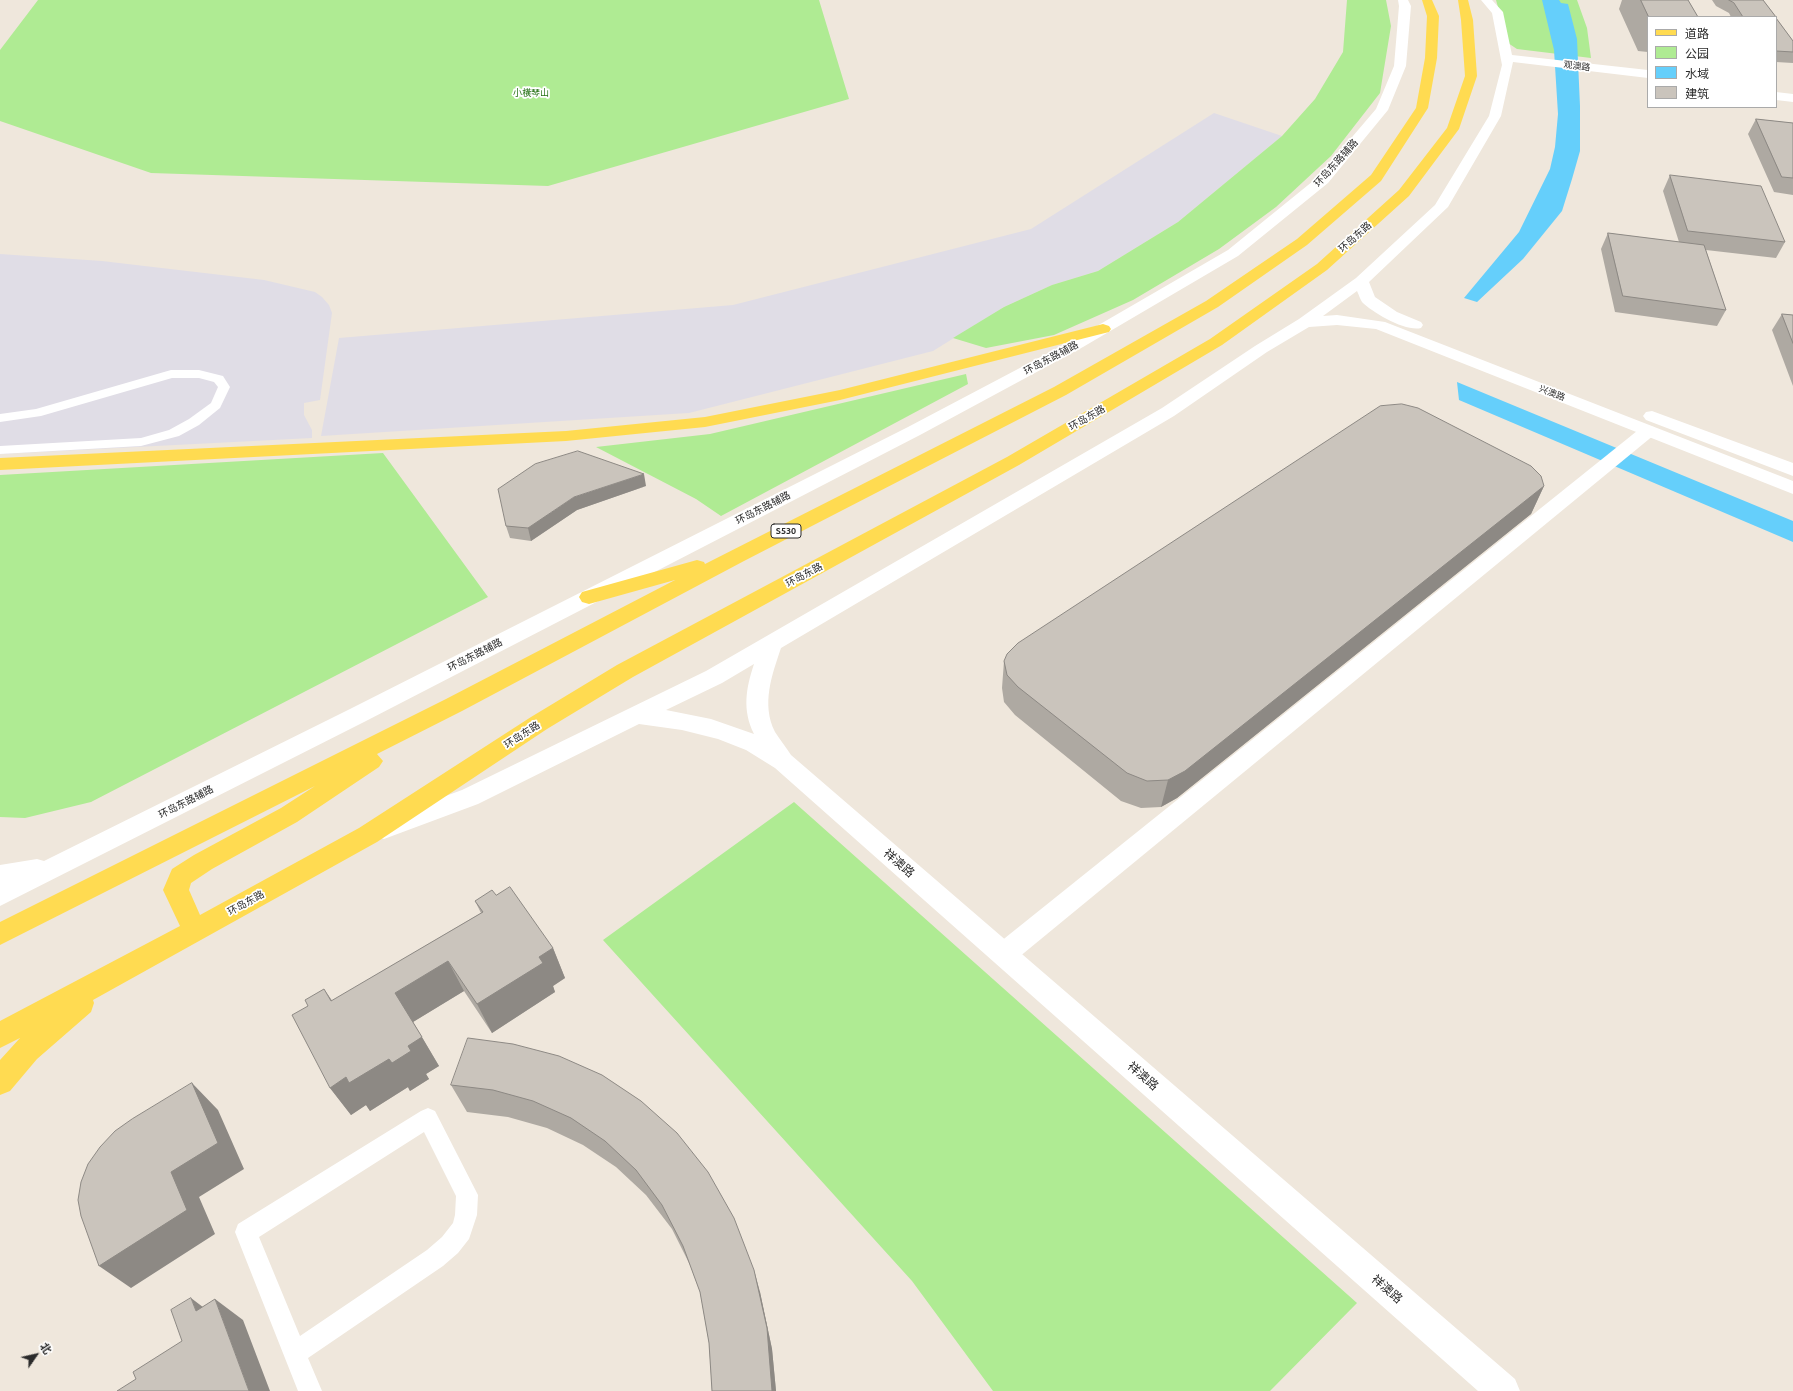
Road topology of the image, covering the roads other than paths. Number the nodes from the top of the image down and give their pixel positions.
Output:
1 (1403, 0) edge
2 (1427, 0) edge
3 (1463, 0) edge
4 (1486, 0) edge
5 (1507, 62) junction
6 (1647, 74) edge
7 (1647, 81) edge
8 (1777, 89) edge
9 (1793, 91) edge
10 (1777, 96) edge
11 (1793, 98) edge
12 (1361, 281) junction
13 (1305, 322) junction
14 (1103, 329) junction
15 (0, 418) edge
16 (1648, 431) junction
17 (0, 450) edge
18 (0, 464) edge
19 (1793, 470) edge
20 (1793, 488) edge
21 (737, 556) junction
22 (589, 597) junction
23 (772, 643) junction
24 (454, 705) junction
25 (637, 715) junction
26 (783, 762) junction
27 (368, 835) junction
28 (64, 864) junction
29 (0, 875) edge
30 (0, 895) edge
31 (195, 930) junction
32 (0, 934) edge
33 (1004, 954) junction
34 (118, 973) junction
35 (0, 1035) edge
36 (0, 1082) edge
37 (295, 1354) junction
38 (310, 1391) edge
39 (1503, 1391) edge

1 - 14 main road, 环岛东路辅路
2 - 21 main road, S530
3 - 27 main road, 环岛东路
4 - 5 main road
5 - 6 main road, 观澳路
5 - 7 main road, 观澳路
5 - 12 main road
8 - 9 main road
10 - 11 main road
12 - 13 main road
12 - 19 main road, 兴澳路
13 - 16 main road, 兴澳路
13 - 23 main road
14 - 18 main road
14 - 22 main road, 环岛东路辅路
15 - 17 lane
16 - 20 main road, 兴澳路
16 - 33 main road
21 - 22 main road
21 - 24 main road, S530
22 - 28 main road, 环岛东路辅路
23 - 25 main road
23 - 26 main road, 祥澳路
24 - 31 main road
24 - 32 main road, S530
25 - 26 main road, 祥澳路
25 - 27 main road
26 - 33 main road, 祥澳路
27 - 31 main road, 环岛东路
28 - 29 main road
28 - 30 main road, 环岛东路辅路
31 - 34 main road, 环岛东路
33 - 39 main road, 祥澳路
34 - 35 main road, 环岛东路
34 - 36 main road
37 - 37 lane
37 - 38 lane

